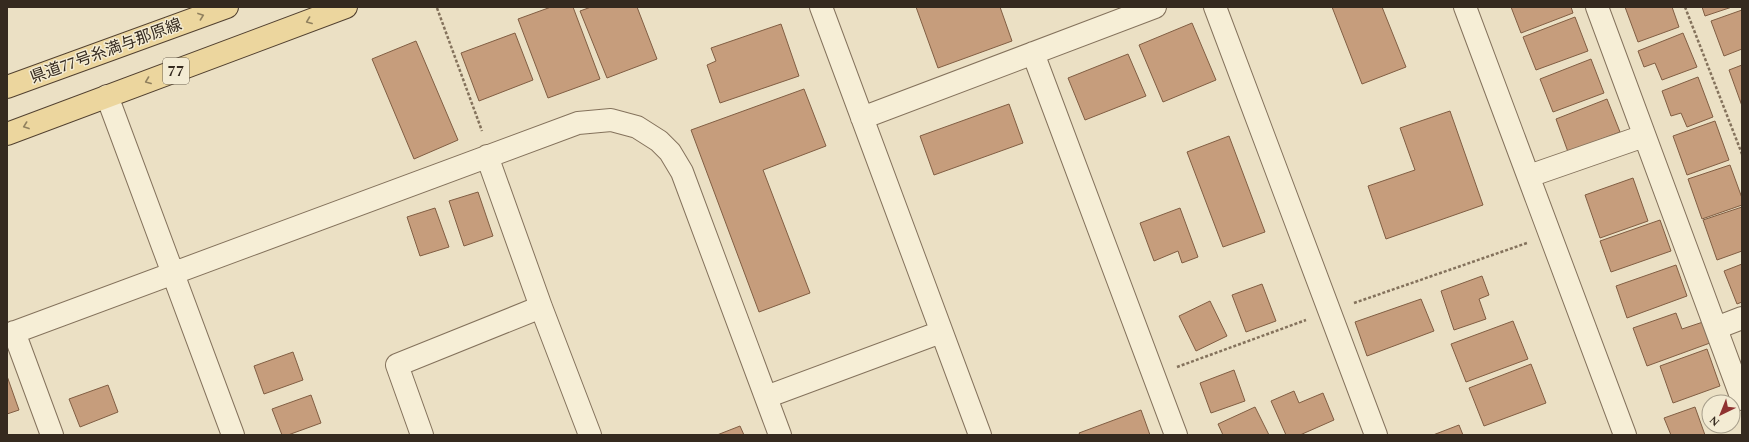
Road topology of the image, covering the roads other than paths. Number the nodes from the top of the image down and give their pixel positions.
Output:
1 (227, 7) edge
2 (346, 7) edge
3 (821, 7) edge
4 (1155, 7) edge
5 (1215, 7) edge
6 (1465, 7) edge
7 (1597, 7) edge
8 (1033, 53) junction
9 (7, 87) edge
10 (107, 96) junction
11 (862, 118) junction
12 (7, 134) edge
13 (1644, 136) junction
14 (485, 147) junction
15 (1529, 176) junction
16 (173, 274) junction
17 (541, 307) junction
18 (1742, 318) edge
19 (1716, 328) junction
20 (941, 332) junction
21 (10, 333) edge
22 (766, 397) junction
23 (1742, 399) edge
24 (52, 435) edge
25 (233, 435) edge
26 (422, 435) edge
27 (590, 435) edge
28 (780, 435) edge
29 (980, 435) edge
30 (1176, 435) edge
31 (1376, 435) edge
32 (1625, 435) edge

9 -> 1 main road, 県道77号糸満与那原線
2 -> 10 main road, 77
3 - 11 street
4 - 8 street
5 - 31 street
6 - 15 street
7 - 13 street
8 - 11 street
8 - 30 street
10 -> 12 main road, 77
10 - 16 street
11 - 20 street
13 - 15 street
13 - 19 street
14 - 16 street
14 - 17 street
14 - 22 street
15 - 32 street
16 - 21 street
16 - 25 street
17 - 26 street
17 - 27 street
18 - 19 street
19 - 23 street
20 - 22 street
20 - 29 street
21 - 24 street
22 - 28 street

